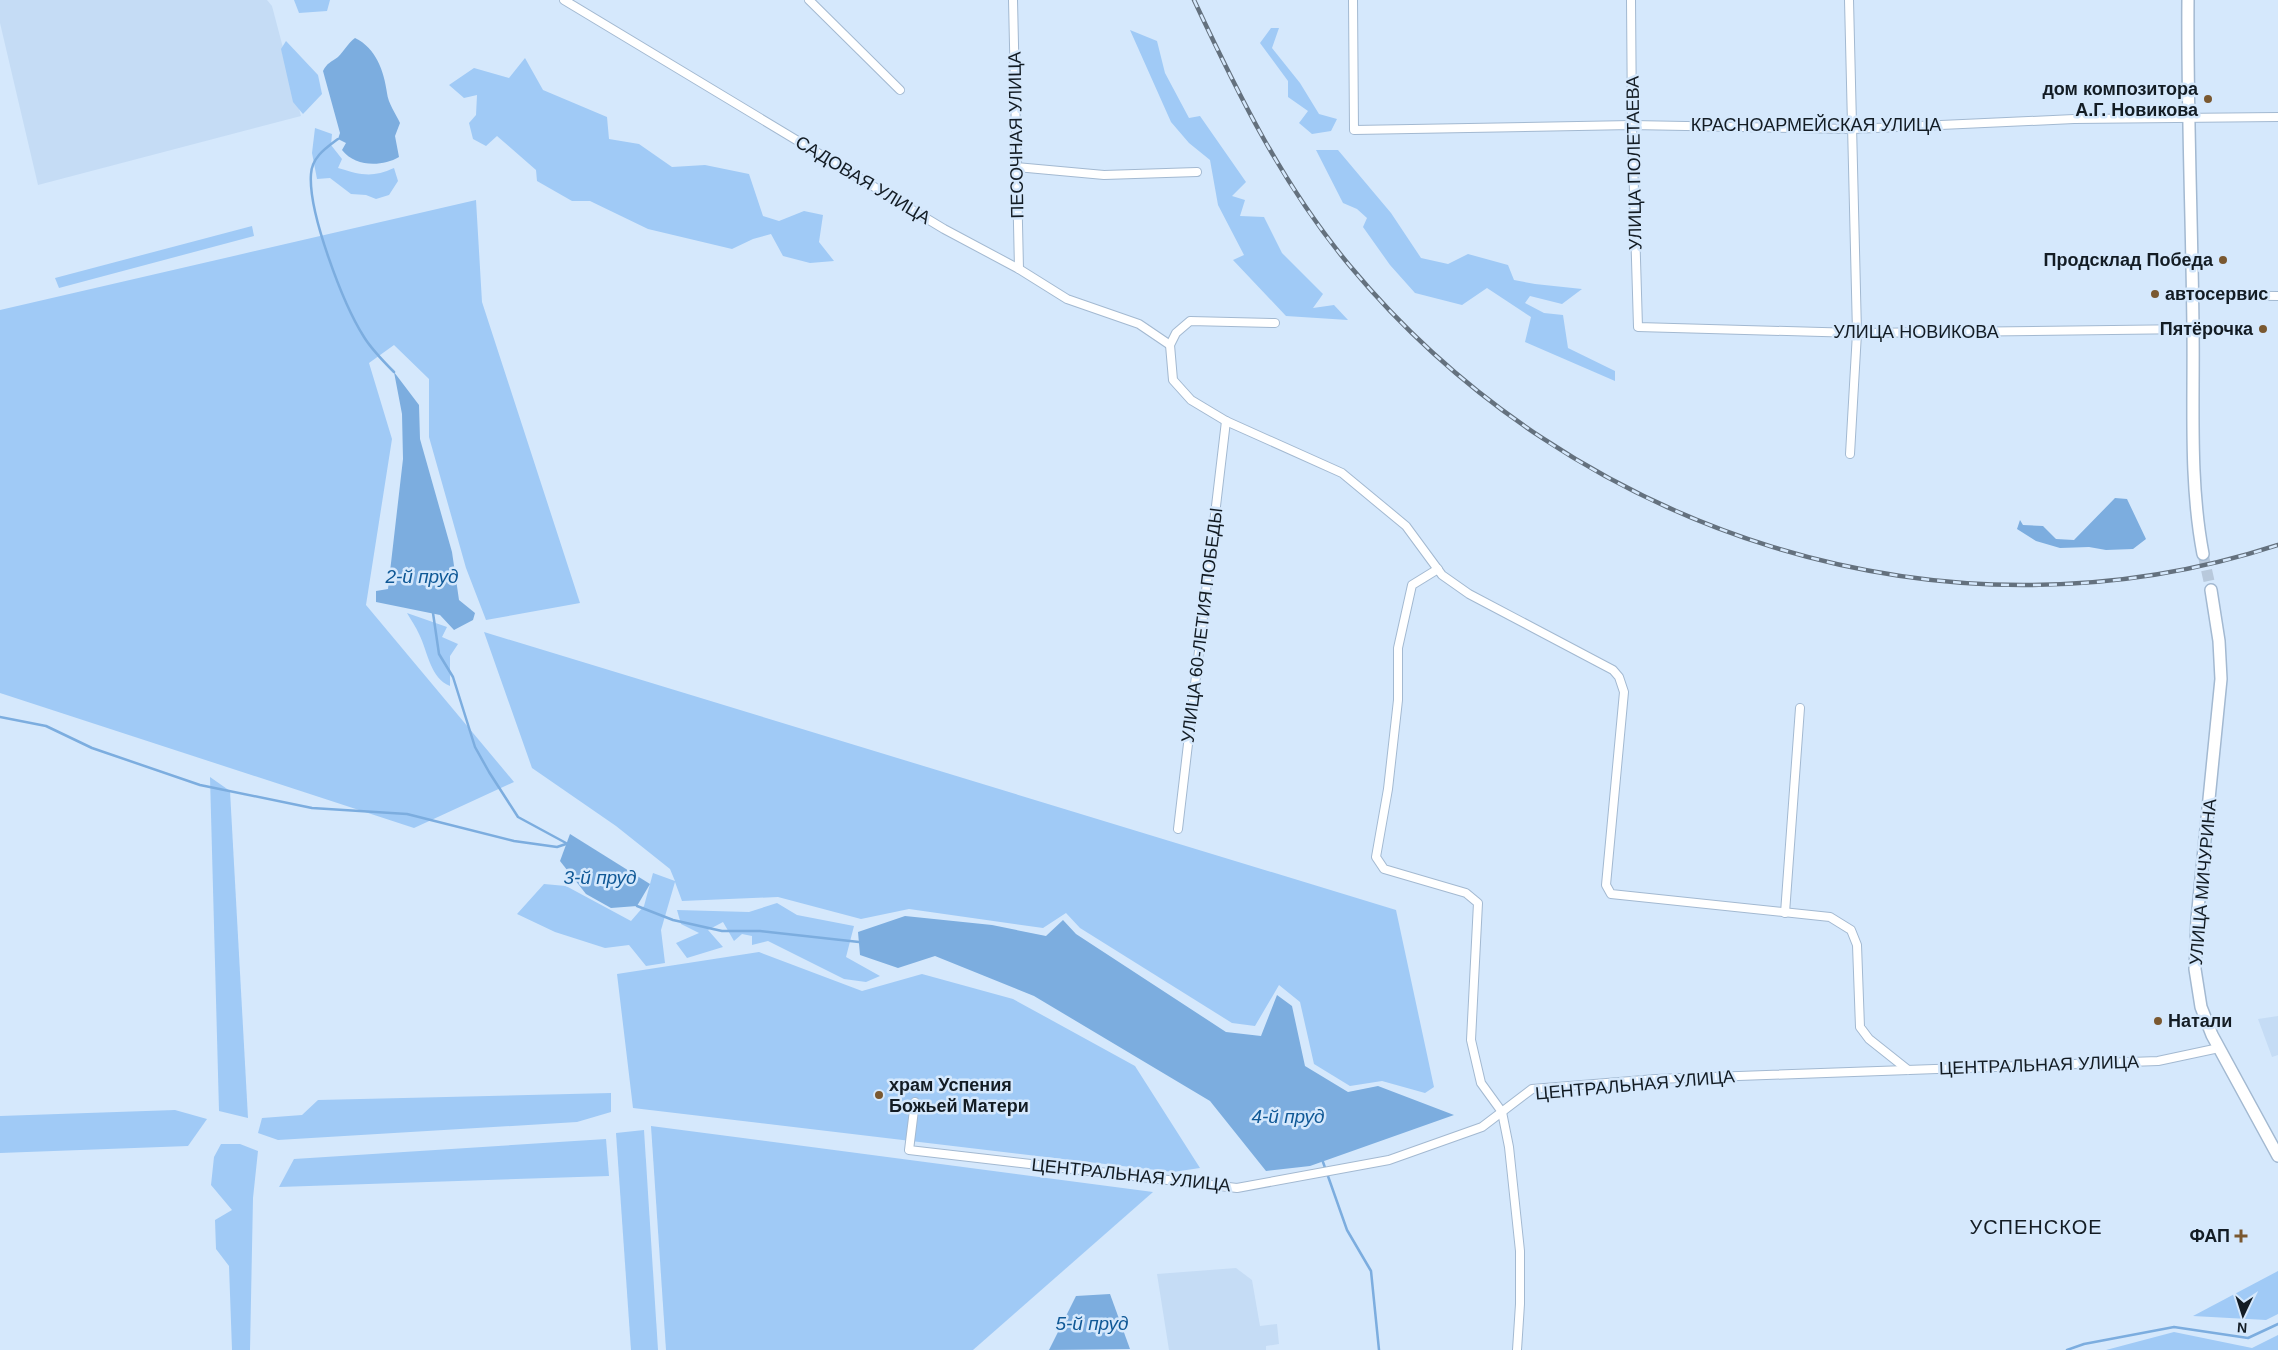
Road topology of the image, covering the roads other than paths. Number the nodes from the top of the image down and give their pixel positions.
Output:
1 (564, 0) edge
2 (809, 0) edge
3 (1013, 0) edge
4 (1353, 0) edge
5 (1631, 0) edge
6 (1849, 0) edge
7 (2188, 0) edge
8 (900, 90) dead end
9 (2187, 117) junction
10 (2278, 117) edge
11 (1632, 125) junction
12 (1853, 129) junction
13 (1016, 167) junction
14 (1197, 172) dead end
15 (1018, 269) junction
16 (2192, 296) junction
17 (2278, 296) edge
18 (1275, 324) dead end
19 (1638, 327) joint
20 (2193, 329) junction
21 (1857, 333) junction
22 (1170, 345) junction
23 (1226, 421) junction
24 (1850, 454) dead end
25 (2203, 554) tunnel mouth
26 (1438, 569) junction
27 (2211, 590) tunnel mouth
28 (1800, 708) dead end
29 (1178, 829) dead end
30 (1785, 912) junction
31 (2219, 1048) junction
32 (1908, 1070) junction
33 (915, 1102) dead end
34 (1502, 1112) junction
35 (2278, 1156) edge
36 (1517, 1350) edge

1 - 15 street, САДОВАЯ УЛИЦА
2 - 8 street
3 - 13 street, ПЕСОЧНАЯ УЛИЦА
4 - 11 street, КРАСНОАРМЕЙСКАЯ УЛИЦА
5 - 11 street, УЛИЦА ПОЛЕТАЕВА
6 - 12 street
7 - 9 main road
9 - 10 street, КРАСНОАРМЕЙСКАЯ УЛИЦА
9 - 12 street, КРАСНОАРМЕЙСКАЯ УЛИЦА
9 - 16 main road
11 - 12 street, КРАСНОАРМЕЙСКАЯ УЛИЦА
11 - 19 street, УЛИЦА ПОЛЕТАЕВА
12 - 21 street
13 - 14 street
13 - 15 street, ПЕСОЧНАЯ УЛИЦА
15 - 22 street, САДОВАЯ УЛИЦА
16 - 17 street
16 - 20 main road
18 - 22 street
19 - 21 street, УЛИЦА НОВИКОВА
20 - 21 street, УЛИЦА НОВИКОВА
20 - 25 main road
21 - 24 street
22 - 23 street
23 - 26 street
23 - 29 street, УЛИЦА 60-ЛЕТИЯ ПОБЕДЫ
26 - 30 street
26 - 34 street
27 - 31 main road, УЛИЦА МИЧУРИНА
28 - 30 street
30 - 32 street
31 - 32 street, ЦЕНТРАЛЬНАЯ УЛИЦА
31 - 35 main road, УЛИЦА МИЧУРИНА
32 - 34 street, ЦЕНТРАЛЬНАЯ УЛИЦА
33 - 34 street, ЦЕНТРАЛЬНАЯ УЛИЦА
34 - 36 street

